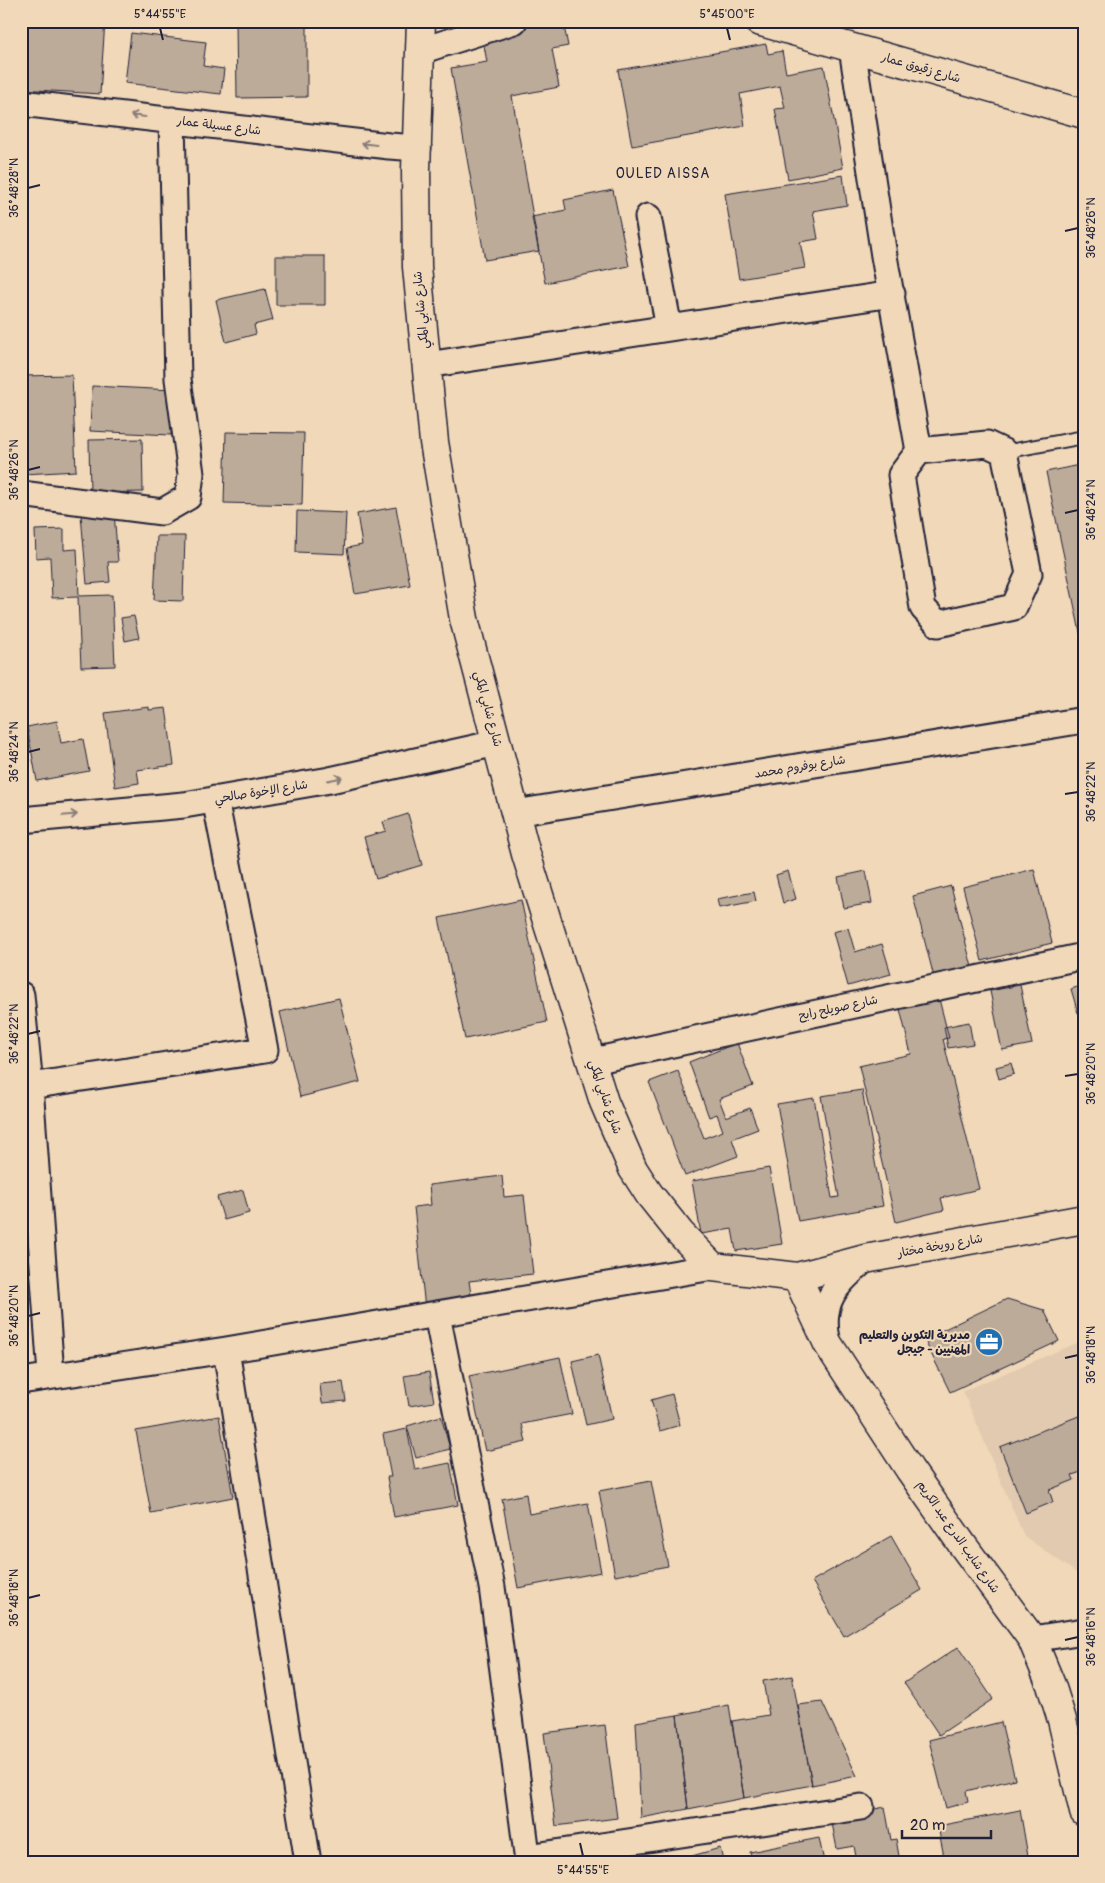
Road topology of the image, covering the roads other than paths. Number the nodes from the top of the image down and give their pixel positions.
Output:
1 (421, 21) edge
2 (514, 21) edge
3 (758, 21) edge
4 (852, 48) junction
5 (420, 51) junction
6 (21, 103) edge
7 (1084, 114) edge
8 (172, 120) junction
9 (418, 148) junction
10 (648, 218) dead end
11 (892, 294) junction
12 (669, 328) junction
13 (427, 366) junction
14 (1084, 438) edge
15 (918, 451) junction
16 (1004, 452) junction
17 (21, 494) edge
18 (1084, 720) edge
19 (496, 743) junction
20 (215, 799) junction
21 (515, 813) junction
22 (21, 820) edge
23 (1084, 956) edge
24 (21, 995) edge
25 (593, 1062) junction
26 (26, 1088) edge
27 (1084, 1219) edge
28 (865, 1260) junction
29 (713, 1267) junction
30 (797, 1277) junction
31 (437, 1315) junction
32 (828, 1344) junction
33 (226, 1350) junction
34 (51, 1375) junction
35 (21, 1381) edge
36 (1084, 1631) edge
37 (1032, 1638) junction
38 (861, 1807) dead end
39 (1084, 1812) edge
40 (528, 1860) edge
41 (308, 1862) edge

1 - 5 main road, شارع شابي المكي
2 - 5 street
3 - 4 main road, شارع زقيوق عمار
4 - 7 main road, شارع زقيوق عمار
4 - 11 street
5 - 9 main road, شارع شابي المكي
8 -> 6 street, شارع عسيلة عمار
9 -> 8 street, شارع عسيلة عمار
8 - 17 street
9 - 13 main road, شارع شابي المكي
10 - 12 street
11 - 12 street
11 - 15 street
12 - 13 street
13 - 19 main road, شارع شابي المكي
14 - 16 lane
15 - 16 street
15 - 16 street
18 - 21 street, شارع بوفروم محمد
20 -> 19 street, شارع الإخوة صالحي
19 - 21 main road, شارع شابي المكي
22 -> 20 street, شارع الإخوة صالحي
20 - 26 street
21 - 25 main road, شارع شابي المكي
23 - 25 street, شارع صويلح رابح
24 - 26 street
25 - 29 main road, شارع شابي المكي
26 - 34 street
27 - 28 main road, شارع رويخة مختار
28 - 30 main road, شارع رويخة مختار
28 - 32 street
29 - 30 main road
29 - 31 street
30 - 32 main road, شارع شايب الدرع عبد الكريم
31 - 33 street
31 - 40 street
32 - 37 main road, شارع شايب الدرع عبد الكريم
33 - 34 street
33 - 41 street
34 - 35 street
36 - 37 street
37 - 39 main road, شارع شايب الدرع عبد الكريم
38 - 40 street

